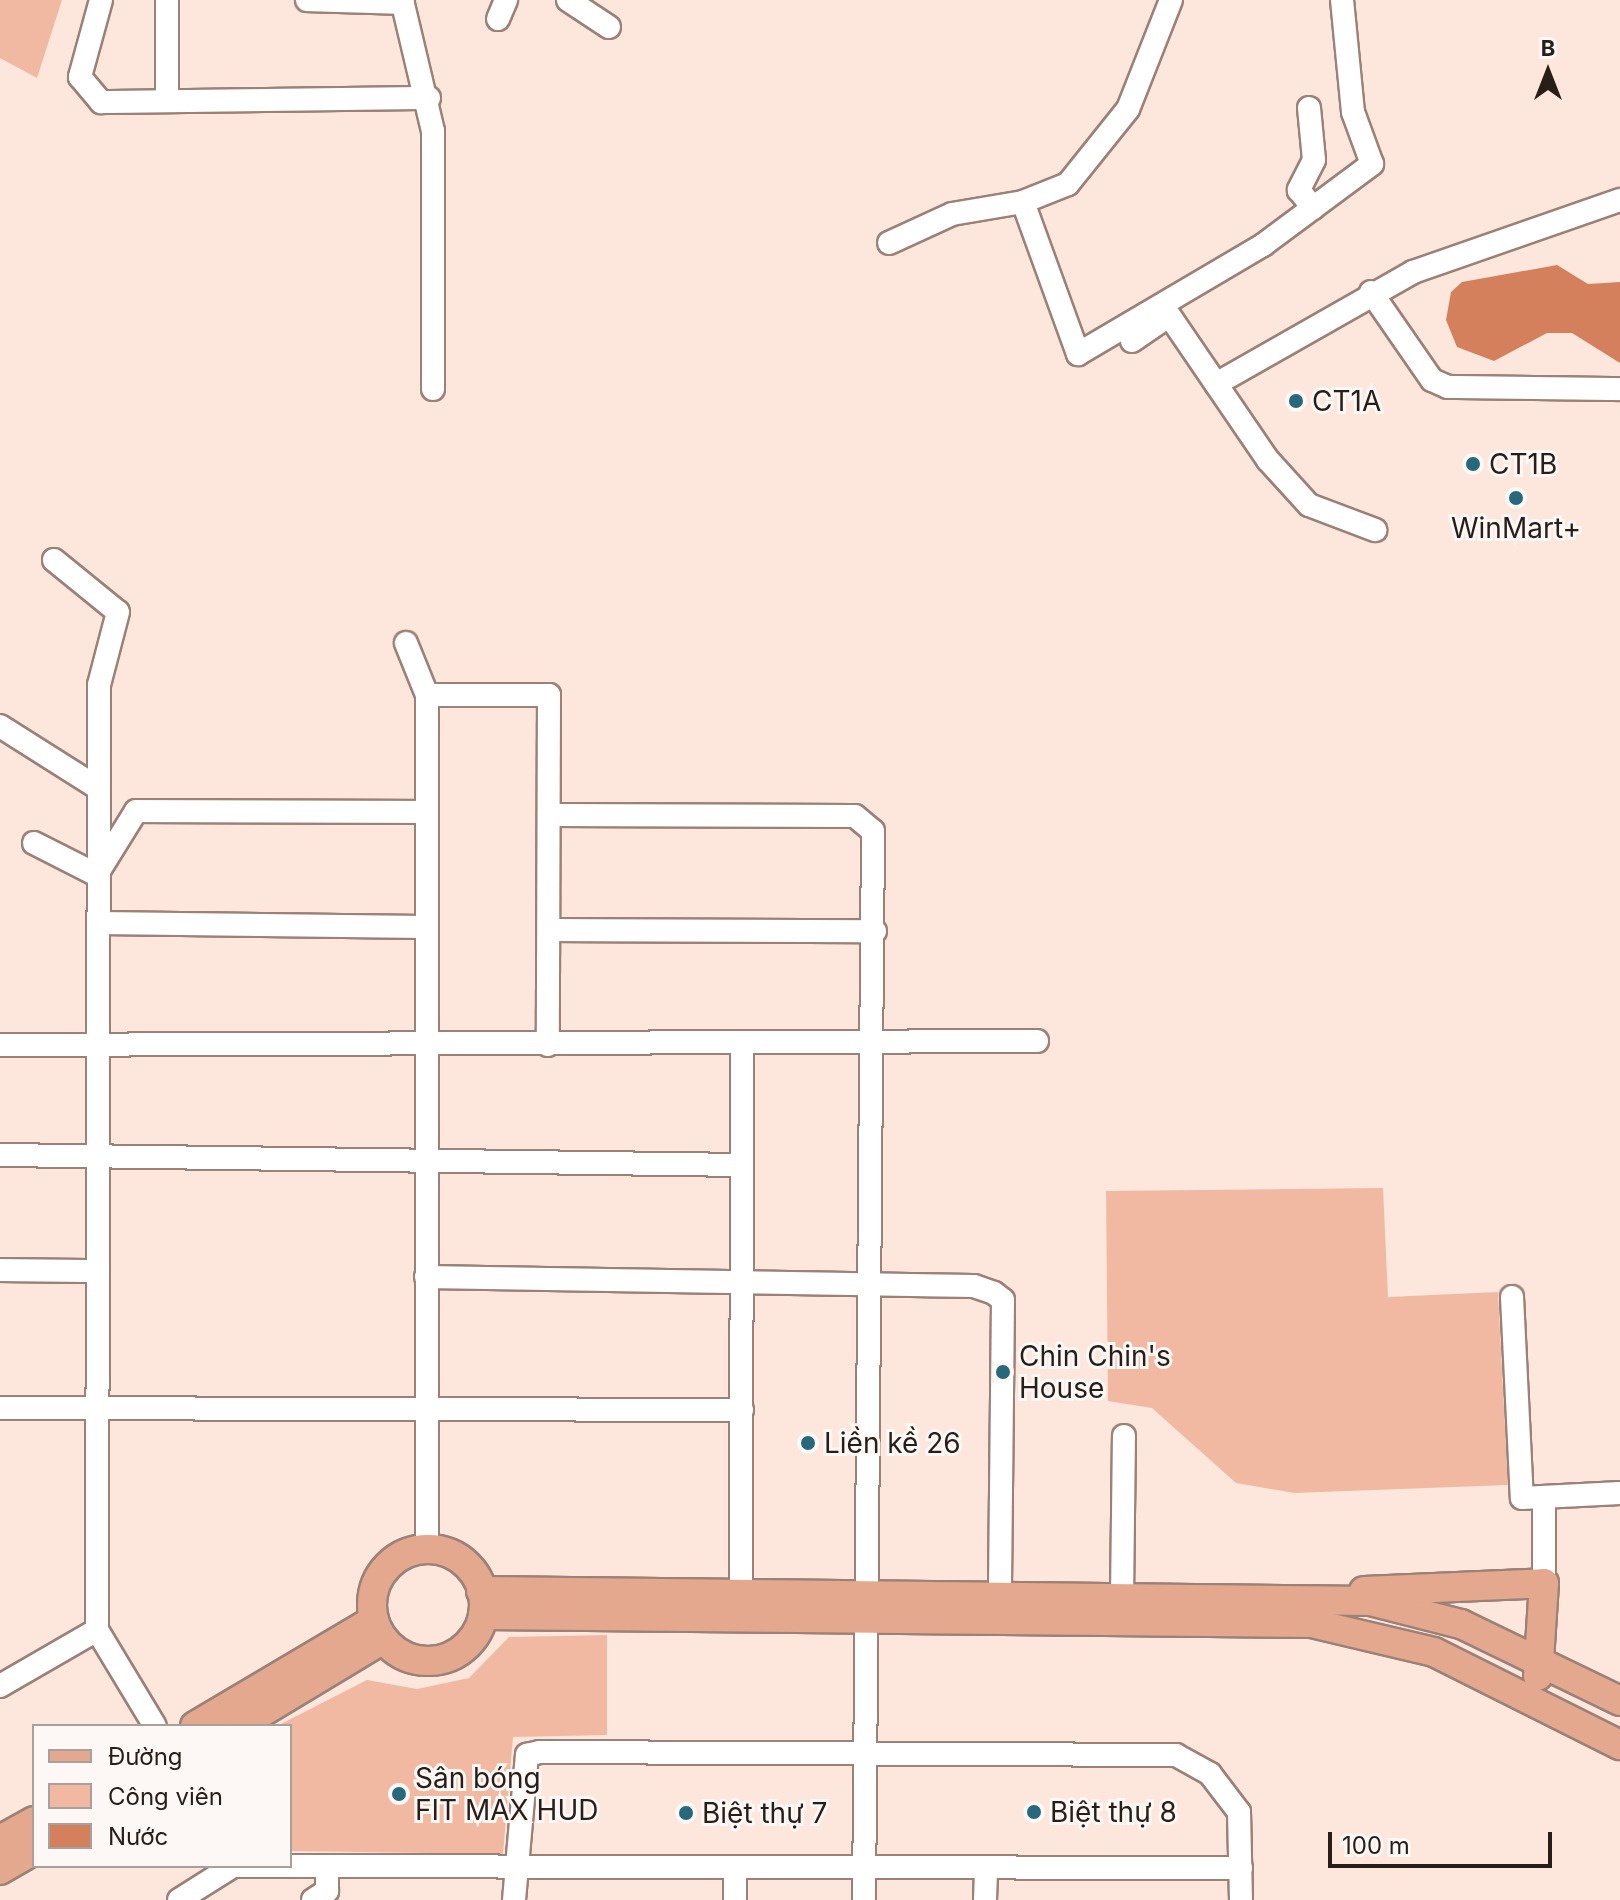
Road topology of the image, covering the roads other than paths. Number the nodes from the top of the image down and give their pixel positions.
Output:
1 (101, 0) edge
2 (167, 0) edge
3 (307, 0) edge
4 (568, 0) edge
5 (1171, 0) edge
6 (1342, 0) edge
7 (403, 2) edge
8 (609, 27) dead end
9 (429, 98) junction
10 (167, 101) junction
11 (1309, 108) dead end
12 (1620, 200) edge
13 (1023, 202) junction
14 (1313, 208) junction
15 (889, 243) dead end
16 (1211, 291) dead end
17 (1371, 292) junction
18 (1169, 315) junction
19 (1132, 341) dead end
20 (1216, 384) junction
21 (433, 389) dead end
22 (1620, 389) edge
23 (1375, 530) dead end
24 (54, 560) dead end
25 (406, 643) dead end
26 (427, 695) junction
27 (0, 726) edge
28 (98, 788) junction
29 (425, 812) junction
30 (551, 815) junction
31 (34, 843) dead end
32 (97, 875) junction
33 (99, 923) junction
34 (424, 927) junction
35 (549, 930) junction
36 (875, 931) junction
37 (1037, 1041) dead end
38 (0, 1045) edge
39 (99, 1045) junction
40 (548, 1045) junction
41 (425, 1046) junction
42 (742, 1047) junction
43 (874, 1047) junction
44 (0, 1155) edge
45 (99, 1155) junction
46 (425, 1163) junction
47 (740, 1165) junction
48 (0, 1270) edge
49 (98, 1271) junction
50 (426, 1277) junction
51 (742, 1281) junction
52 (873, 1285) junction
53 (1512, 1297) dead end
54 (0, 1408) edge
55 (98, 1408) junction
56 (427, 1409) junction
57 (742, 1410) junction
58 (1124, 1436) dead end
59 (1620, 1493) edge
60 (1544, 1497) junction
61 (427, 1549) junction
62 (1544, 1583) junction
63 (741, 1592) junction
64 (1000, 1596) junction
65 (1122, 1597) junction
66 (1319, 1597) junction
67 (482, 1603) junction
68 (867, 1606) junction
69 (97, 1630) junction
70 (379, 1630) junction
71 (1544, 1662) junction
72 (0, 1686) edge
73 (1529, 1696) junction
74 (1620, 1701) edge
75 (154, 1724) edge
76 (199, 1724) edge
77 (242, 1724) edge
78 (1620, 1745) edge
79 (864, 1752) junction
80 (32, 1822) edge
81 (0, 1840) edge
82 (32, 1851) edge
83 (292, 1867) edge
84 (327, 1867) junction
85 (986, 1867) junction
86 (230, 1868) edge
87 (1241, 1868) junction
88 (735, 1869) junction
89 (0, 1870) edge
90 (514, 1870) junction
91 (864, 1870) junction
92 (179, 1900) edge
93 (314, 1900) edge
94 (514, 1900) edge
95 (735, 1900) edge
96 (864, 1900) edge
97 (985, 1900) edge
98 (1241, 1900) edge

1 - 10 street
2 - 10 street
3 - 7 street
4 - 8 street
5 - 13 street
6 - 14 street
7 - 9 street
9 - 10 street
9 - 21 street
11 - 14 street
12 - 17 street
13 - 14 street
13 - 15 street
16 - 18 street
17 - 20 street
17 - 22 street
18 - 19 street
18 - 20 street
20 - 23 street
24 - 28 street
25 - 26 street
26 - 29 street
26 - 30 street
27 - 28 street
28 - 32 street
29 - 32 street
29 - 34 street
30 - 35 street
30 - 36 street
31 - 32 street
32 - 33 street
33 - 34 street
33 - 39 street
34 - 41 street
35 - 36 street
35 - 40 street
36 - 43 street
37 - 43 street
38 - 39 street
39 - 41 street
39 - 45 street
40 - 41 street
40 - 42 street
41 - 46 street
42 - 43 street
42 - 47 street
43 - 52 street
44 - 45 street
45 - 46 street
45 - 49 street
46 - 47 street
46 - 50 street
47 - 51 street
48 - 49 street
49 - 55 street
50 - 51 street
50 - 56 street
51 - 52 street
51 - 57 street
52 - 64 street
52 - 68 street
53 - 60 street
54 - 55 street
55 - 56 street
55 - 69 street
56 - 57 street
56 - 61 street
57 - 63 street
58 - 65 street
59 - 60 street
60 - 62 street
61 - 67 main road
61 - 70 main road
62 - 66 main road
62 - 71 main road
63 - 67 main road
63 - 68 main road
64 - 65 main road
64 - 68 main road
65 - 66 main road
66 - 71 main road
67 - 68 main road
67 - 70 main road
68 - 73 main road
68 - 79 street
69 - 72 street
69 - 75 street
70 - 76 main road
70 - 77 main road
71 - 73 main road
71 - 74 main road
73 - 78 main road
79 - 87 street
79 - 90 street
79 - 91 street
80 - 81 main road
82 - 89 main road
83 - 84 street
84 - 90 street
84 - 93 street
85 - 87 street
85 - 91 street
85 - 97 street
86 - 92 street
87 - 98 street
88 - 90 street
88 - 91 street
88 - 95 street
90 - 94 street
91 - 96 street

